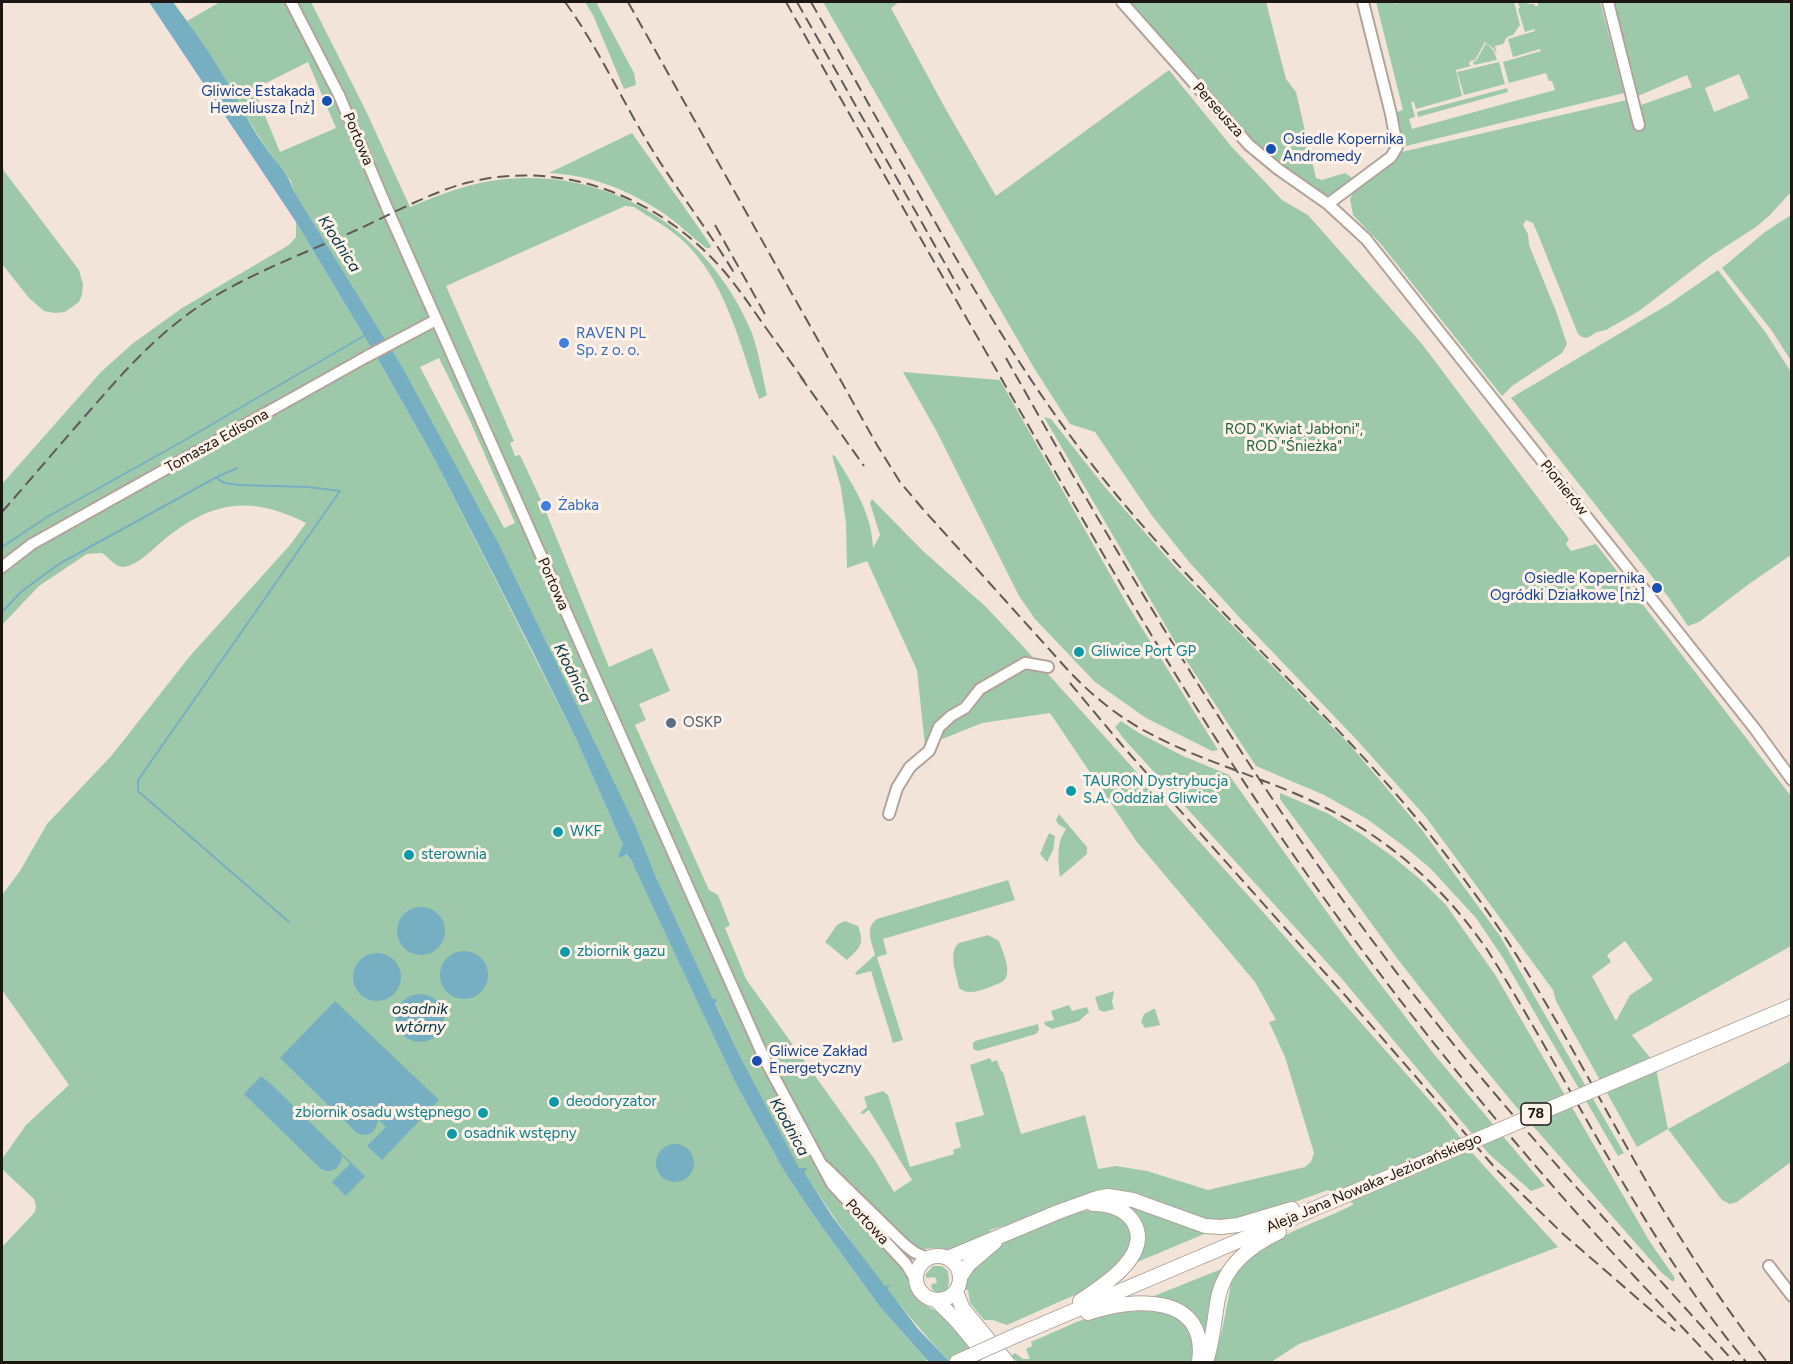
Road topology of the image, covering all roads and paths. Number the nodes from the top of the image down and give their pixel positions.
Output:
1 (291, 2) edge
2 (1122, 2) edge
3 (1363, 2) edge
4 (1608, 2) edge
5 (1640, 125) dead end
6 (1328, 204) junction
7 (436, 320) junction
8 (2, 567) edge
9 (1048, 667) dead end
10 (1791, 780) edge
11 (889, 814) dead end
12 (1791, 1006) edge
13 (821, 1163) junction
14 (1338, 1198) junction
15 (1085, 1203) junction
16 (1004, 1235) junction
17 (927, 1258) junction
18 (948, 1258) junction
19 (1769, 1266) dead end
20 (960, 1277) junction
21 (915, 1279) junction
22 (956, 1292) junction
23 (1791, 1296) edge
24 (936, 1300) junction
25 (1023, 1333) junction
26 (957, 1362) edge
27 (991, 1362) edge
28 (1007, 1362) edge
29 (1198, 1362) edge
30 (1206, 1362) edge

1 - 7 street, Portowa
2 - 6 street, Perseusza
3 - 6 street
4 - 5 street
6 - 10 street, Pionierów
7 - 8 street, Tomasza Edisona
7 - 13 street, Portowa
9 - 11 street
12 - 14 main road, Aleja Jana Nowaka-Jeziorańskiego / 78, bridge
13 - 17 street, Portowa
13 - 21 street, Portowa
14 - 15 main road
14 - 25 main road, Aleja Jana Nowaka-Jeziorańskiego / 78
14 - 30 main road
15 - 16 main road
15 - 25 main road
16 - 18 main road
16 - 20 main road
17 - 18 main road
17 - 21 main road
18 - 20 main road
19 - 23 street
20 - 22 main road
21 - 24 main road
22 - 24 main road
22 - 28 main road
24 - 27 main road
25 - 26 main road, Aleja Jana Nowaka-Jeziorańskiego / 78, bridge
25 - 29 main road

